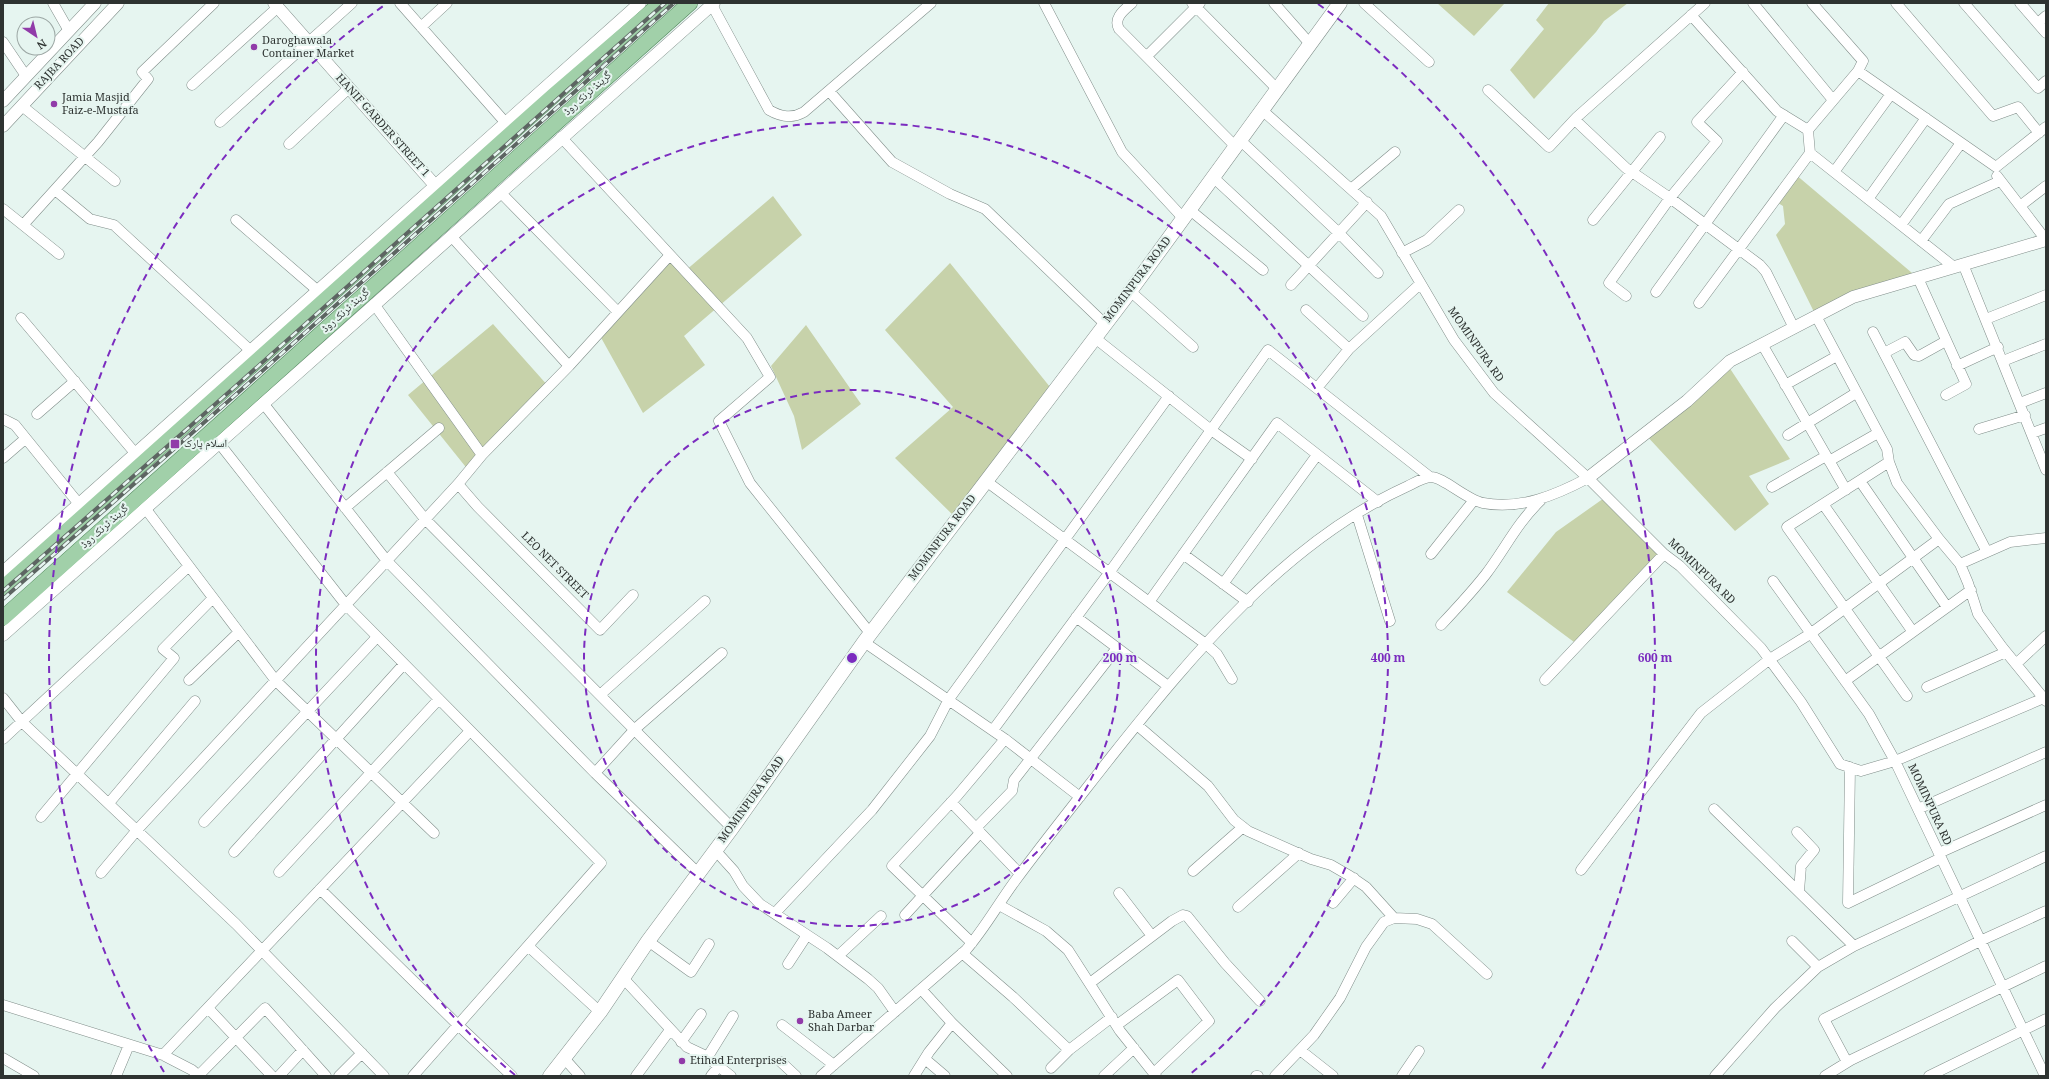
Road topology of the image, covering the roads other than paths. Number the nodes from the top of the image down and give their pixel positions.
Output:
1 (53, 3) edge
2 (95, 3) edge
3 (118, 3) edge
4 (214, 3) edge
5 (352, 3) edge
6 (400, 3) edge
7 (447, 3) edge
8 (640, 3) edge
9 (661, 3) edge
10 (690, 3) edge
11 (931, 3) edge
12 (1044, 3) edge
13 (1132, 3) edge
14 (1274, 3) edge
15 (1340, 3) edge
16 (1364, 3) edge
17 (1705, 3) edge
18 (1753, 3) edge
19 (1812, 3) edge
20 (1896, 3) edge
21 (1964, 3) edge
22 (2020, 3) edge
23 (713, 4) edge
24 (1196, 4) edge
25 (276, 5) edge
26 (1691, 15) junction
27 (2046, 16) edge
28 (2038, 23) junction
29 (422, 27) junction
30 (69, 31) junction
31 (2046, 32) edge
32 (3, 42) edge
33 (308, 42) junction
34 (1311, 45) junction
35 (1147, 56) junction
36 (1429, 62) dead end
37 (1858, 70) junction
38 (1743, 72) junction
39 (26, 76) junction
40 (2046, 80) edge
41 (192, 85) dead end
42 (349, 88) junction
43 (1278, 90) junction
44 (1488, 90) dead end
45 (550, 91) junction
46 (829, 91) junction
47 (1891, 94) junction
48 (4, 99) edge
49 (1833, 100) junction
50 (20, 108) junction
51 (568, 111) junction
52 (1263, 111) junction
53 (1784, 115) junction
54 (1926, 118) junction
55 (1575, 120) junction
56 (220, 122) dead end
57 (505, 122) junction
58 (3, 126) edge
59 (1808, 130) junction
60 (2042, 130) edge
61 (561, 137) junction
62 (1660, 137) dead end
63 (1961, 143) junction
64 (289, 144) dead end
65 (1238, 144) junction
66 (1395, 152) dead end
67 (1810, 153) junction
68 (85, 156) junction
69 (1996, 168) junction
70 (1632, 172) junction
71 (1834, 172) junction
72 (1214, 178) junction
73 (115, 181) dead end
74 (2000, 181) junction
75 (2046, 186) edge
76 (1351, 189) junction
77 (55, 190) junction
78 (439, 190) junction
79 (500, 192) junction
80 (1670, 198) junction
81 (1868, 199) junction
82 (1367, 202) junction
83 (2020, 206) junction
84 (3, 208) edge
85 (1459, 210) dead end
86 (1187, 214) junction
87 (236, 220) dead end
88 (1593, 220) dead end
89 (1705, 224) junction
90 (23, 225) junction
91 (1901, 225) junction
92 (1339, 232) junction
93 (451, 236) junction
94 (2046, 240) edge
95 (1921, 241) junction
96 (1739, 249) junction
97 (1402, 253) junction
98 (59, 254) dead end
99 (670, 255) junction
100 (1309, 266) junction
101 (1958, 266) junction
102 (1263, 270) dead end
103 (1378, 273) dead end
104 (1918, 278) junction
105 (1420, 284) junction
106 (1291, 285) dead end
107 (317, 290) junction
108 (1130, 292) junction
109 (1656, 292) dead end
110 (2046, 294) edge
111 (1626, 296) dead end
112 (1699, 303) dead end
113 (374, 304) junction
114 (1306, 310) dead end
115 (618, 312) junction
116 (1363, 316) dead end
117 (1816, 316) junction
118 (21, 318) dead end
119 (1986, 319) junction
120 (1105, 324) junction
121 (1794, 328) junction
122 (1873, 332) dead end
123 (1095, 338) junction
124 (1946, 341) junction
125 (1762, 344) junction
126 (2046, 344) edge
127 (1193, 347) dead end
128 (1998, 347) junction
129 (1349, 349) junction
130 (250, 350) junction
131 (1884, 353) junction
132 (1837, 356) junction
133 (2004, 361) junction
134 (569, 366) junction
135 (1957, 366) junction
136 (75, 381) junction
137 (1785, 385) junction
138 (1317, 388) junction
139 (1856, 393) junction
140 (2046, 393) edge
141 (1169, 396) junction
142 (1946, 396) dead end
143 (263, 403) junction
144 (2020, 403) junction
145 (36, 414) dead end
146 (2025, 415) junction
147 (3, 419) edge
148 (1807, 423) junction
149 (439, 428) dead end
150 (2046, 428) edge
151 (1979, 429) dead end
152 (1211, 430) junction
153 (1878, 433) junction
154 (2032, 433) junction
155 (1788, 435) dead end
156 (25, 439) junction
157 (219, 443) junction
158 (2042, 450) edge
159 (136, 453) junction
160 (482, 454) junction
161 (1317, 455) junction
162 (3, 458) edge
163 (1827, 458) junction
164 (1252, 459) junction
165 (1889, 462) junction
166 (2046, 470) edge
167 (387, 472) junction
168 (1430, 477) junction
169 (1588, 478) junction
170 (1860, 481) junction
171 (986, 482) junction
172 (458, 484) junction
173 (1772, 487) dead end
174 (1846, 490) junction
175 (1542, 499) junction
176 (1474, 500) junction
177 (1378, 502) junction
178 (79, 504) junction
179 (1823, 504) junction
180 (145, 508) junction
181 (345, 508) junction
182 (1357, 514) junction
183 (425, 519) junction
184 (2046, 538) edge
185 (1939, 539) junction
186 (1065, 540) junction
187 (1987, 552) junction
188 (1183, 554) junction
189 (1431, 554) dead end
190 (1664, 554) junction
191 (1913, 558) junction
192 (387, 561) junction
193 (1960, 564) junction
194 (189, 566) junction
195 (3, 572) edge
196 (1109, 573) junction
197 (1773, 581) dead end
198 (1223, 584) junction
199 (1879, 584) junction
200 (3, 588) edge
201 (1971, 590) junction
202 (633, 595) dead end
203 (213, 598) junction
204 (705, 601) dead end
205 (1149, 602) junction
206 (1248, 602) junction
207 (346, 605) junction
208 (1947, 607) junction
209 (1845, 609) junction
210 (1076, 617) junction
211 (3, 618) edge
212 (1390, 621) dead end
213 (1441, 625) dead end
214 (239, 632) junction
215 (1913, 632) junction
216 (1810, 634) junction
217 (3, 635) edge
218 (2046, 636) edge
219 (376, 637) junction
220 (867, 638) junction
221 (1207, 645) junction
222 (1117, 648) junction
223 (2006, 652) junction
224 (722, 653) dead end
225 (1880, 656) junction
226 (1770, 659) junction
227 (404, 664) junction
228 (2016, 664) junction
229 (1232, 679) dead end
230 (189, 680) dead end
231 (1545, 680) dead end
232 (276, 681) junction
233 (1845, 681) junction
234 (1168, 686) junction
235 (1927, 687) dead end
236 (600, 694) junction
237 (1907, 696) dead end
238 (3, 698) edge
239 (439, 699) junction
240 (950, 699) junction
241 (2045, 700) edge
242 (195, 701) dead end
243 (307, 711) junction
244 (22, 722) junction
245 (1137, 725) junction
246 (635, 729) junction
247 (993, 730) junction
248 (470, 731) junction
249 (3, 739) edge
250 (336, 739) junction
251 (1005, 739) junction
252 (2046, 752) edge
253 (1032, 759) junction
254 (1895, 761) junction
255 (1850, 767) junction
256 (371, 772) junction
257 (77, 773) junction
258 (595, 773) junction
259 (1080, 797) junction
260 (402, 802) junction
261 (951, 802) junction
262 (109, 804) junction
263 (2046, 805) edge
264 (1714, 809) dead end
265 (1918, 809) junction
266 (41, 817) dead end
267 (204, 822) dead end
268 (1243, 827) junction
269 (732, 828) junction
270 (137, 830) junction
271 (978, 831) junction
272 (1796, 832) dead end
273 (434, 833) dead end
274 (716, 850) junction
275 (234, 852) dead end
276 (1299, 853) junction
277 (1940, 856) junction
278 (2046, 856) edge
279 (1580, 870) dead end
280 (101, 872) dead end
281 (279, 872) dead end
282 (1193, 872) dead end
283 (698, 873) junction
284 (1020, 874) junction
285 (1354, 878) junction
286 (320, 889) junction
287 (1799, 891) junction
288 (1119, 892) dead end
289 (923, 896) junction
290 (1960, 896) junction
291 (1334, 903) dead end
292 (999, 905) junction
293 (1238, 907) dead end
294 (2046, 910) edge
295 (775, 913) junction
296 (905, 915) dead end
297 (881, 916) dead end
298 (1394, 918) junction
299 (807, 935) junction
300 (1152, 936) junction
301 (648, 941) junction
302 (1792, 941) dead end
303 (1980, 941) junction
304 (972, 943) junction
305 (709, 944) dead end
306 (528, 946) junction
307 (1854, 946) junction
308 (262, 950) junction
309 (962, 953) junction
310 (838, 956) junction
311 (788, 964) dead end
312 (2046, 966) edge
313 (1818, 967) junction
314 (1487, 974) dead end
315 (623, 978) junction
316 (1090, 983) junction
317 (2003, 987) junction
318 (921, 989) junction
319 (1260, 1000) dead end
320 (3, 1005) edge
321 (208, 1008) junction
322 (600, 1012) junction
323 (895, 1012) junction
324 (701, 1014) dead end
325 (733, 1016) dead end
326 (2046, 1019) edge
327 (1115, 1021) junction
328 (952, 1023) junction
329 (458, 1025) junction
330 (782, 1025) dead end
331 (670, 1030) junction
332 (2023, 1030) junction
333 (235, 1038) junction
334 (681, 1042) junction
335 (129, 1045) junction
336 (1134, 1048) junction
337 (303, 1050) junction
338 (1069, 1050) junction
339 (1300, 1050) junction
340 (1419, 1051) dead end
341 (362, 1053) junction
342 (163, 1055) junction
343 (563, 1057) junction
344 (3, 1058) edge
345 (708, 1058) junction
346 (925, 1059) junction
347 (780, 1062) dead end
348 (1847, 1062) junction
349 (834, 1065) junction
350 (718, 1067) junction
351 (1051, 1068) dead end
352 (194, 1074) edge
353 (1155, 1074) edge
354 (28, 1075) edge
355 (116, 1076) edge
356 (272, 1076) edge
357 (279, 1076) edge
358 (326, 1076) edge
359 (339, 1076) edge
360 (384, 1076) edge
361 (413, 1076) edge
362 (512, 1076) edge
363 (550, 1076) edge
364 (580, 1076) edge
365 (636, 1076) edge
366 (711, 1076) edge
367 (731, 1076) edge
368 (796, 1076) edge
369 (821, 1076) edge
370 (914, 1076) edge
371 (945, 1076) edge
372 (1007, 1076) edge
373 (1104, 1076) edge
374 (1275, 1076) edge
375 (1333, 1076) edge
376 (1402, 1076) edge
377 (1715, 1076) edge
378 (1825, 1076) edge
379 (1929, 1076) edge
380 (2045, 1076) edge

1 - 30 street
2 - 30 street, RAJBA ROAD
3 - 50 street, RAJBA ROAD
4 - 68 street
5 - 33 street
6 - 29 street
7 - 29 street
8 - 45 street
9 - 45 main road, گرینڈ ٹرنک روڈ
10 - 51 main road, گرینڈ ٹرنک روڈ
11 - 46 street
12 - 86 street
13 - 35 street
14 - 34 street
15 - 34 main road, MOMINPURA ROAD
16 - 36 street
17 - 26 street
18 - 49 street
19 - 37 street
20 - 60 street
21 - 40 street
22 - 28 street
23 - 46 street
23 - 61 street
24 - 35 street
24 - 43 street
25 - 33 street, HANIF GARDER STREET 1
25 - 41 street
26 - 38 street
26 - 55 street
27 - 28 street
28 - 31 street
29 - 57 street
30 - 39 street, RAJBA ROAD
32 - 39 street
33 - 42 street, HANIF GARDER STREET 1
33 - 56 street
34 - 43 main road, MOMINPURA ROAD
35 - 65 street
37 - 47 street
37 - 49 street
38 - 53 street
38 - 80 street
39 - 48 street, RAJBA ROAD
42 - 64 street
42 - 78 street, HANIF GARDER STREET 1
43 - 52 main road, MOMINPURA ROAD
44 - 55 street
45 - 51 main road
45 - 57 street
45 - 78 main road, گرینڈ ٹرنک روڈ
46 - 120 street
47 - 54 street
47 - 71 street
48 - 50 street
49 - 59 street
50 - 58 street, RAJBA ROAD
50 - 68 street
51 - 211 main road, گرینڈ ٹرنک روڈ
52 - 65 main road, MOMINPURA ROAD
52 - 76 street, MOMINPURA RD
53 - 59 street
53 - 89 street
54 - 63 street
54 - 81 street
55 - 70 street
57 - 78 street
59 - 67 street
60 - 69 street
61 - 79 street
61 - 99 street
62 - 70 street
63 - 69 street
63 - 91 street
65 - 72 main road, MOMINPURA ROAD
65 - 92 street
66 - 76 street
67 - 71 street
67 - 96 street
68 - 73 street
68 - 77 street
69 - 74 street
70 - 80 street
70 - 88 street
71 - 81 street
72 - 86 main road, MOMINPURA ROAD
72 - 100 street
74 - 83 street
74 - 95 street
75 - 83 street
76 - 82 street, MOMINPURA RD
77 - 90 street
77 - 130 street
78 - 107 street
78 - 200 main road, گرینڈ ٹرنک روڈ
79 - 93 street
79 - 115 street
80 - 89 street
80 - 111 street
81 - 91 street
82 - 92 street
82 - 97 street, MOMINPURA RD
83 - 94 street
84 - 90 street
85 - 97 street
86 - 102 street
86 - 108 main road, MOMINPURA ROAD
87 - 107 street
89 - 96 street
89 - 109 street
90 - 98 street
91 - 95 street
92 - 100 street
92 - 103 street
93 - 113 street
93 - 134 street
94 - 101 street
95 - 101 street
96 - 112 street
96 - 121 street
97 - 105 street, MOMINPURA RD
99 - 115 street
99 - 220 street
100 - 106 street
100 - 116 street
101 - 104 street
101 - 119 street
104 - 117 street
104 - 124 street
105 - 129 street
105 - 169 street, MOMINPURA RD
107 - 130 street
108 - 120 main road, MOMINPURA ROAD
108 - 127 street
110 - 119 street
113 - 143 street
113 - 160 street
114 - 129 street
115 - 134 street
117 - 121 street
117 - 132 street
118 - 136 street
119 - 128 street
120 - 123 main road, MOMINPURA ROAD
121 - 125 street
122 - 131 street
123 - 141 street
123 - 171 main road, MOMINPURA ROAD
124 - 131 street
124 - 135 street
125 - 137 street
125 - 169 street
126 - 133 street
128 - 133 street
128 - 135 street
129 - 138 street
130 - 159 street
131 - 187 street
132 - 137 street
132 - 139 street
133 - 144 street
134 - 160 street
135 - 142 street
136 - 145 street
136 - 159 street
137 - 148 street
138 - 152 street
138 - 168 street
139 - 148 street
139 - 153 street
140 - 144 street
141 - 152 street
141 - 186 street
143 - 157 street
143 - 181 street
144 - 146 street
146 - 151 street
146 - 154 street
147 - 156 street
148 - 155 street
148 - 163 street
149 - 167 street
150 - 154 street
152 - 164 street
152 - 196 street
153 - 163 street
153 - 165 street
154 - 158 street
156 - 162 street
156 - 178 street
157 - 180 street
157 - 207 street
158 - 166 street
159 - 178 street
160 - 172 street
161 - 164 street
161 - 177 street
161 - 198 street
163 - 173 street
163 - 174 street
164 - 188 street
165 - 170 street
165 - 185 street
167 - 181 street
167 - 183 street
168 - 176 street
168 - 177 street
169 - 175 street
169 - 190 street, MOMINPURA RD
170 - 174 street
170 - 191 street
171 - 186 street
171 - 220 main road, MOMINPURA ROAD
172 - 183 street
172 - 202 street, LEO NET STREET
174 - 179 street
175 - 176 street
175 - 213 street
176 - 189 street
177 - 182 street
178 - 195 street
179 - 199 street
179 - 209 street
180 - 194 street
180 - 217 street
181 - 192 street
182 - 206 street
182 - 212 street
183 - 192 street
183 - 236 street
184 - 187 street
185 - 191 street
185 - 193 street
186 - 196 street
186 - 240 street
187 - 193 street
188 - 198 street
188 - 205 street
190 - 226 street, MOMINPURA RD
190 - 231 street
191 - 199 street
191 - 208 street
192 - 207 street
192 - 258 street
193 - 201 street
194 - 203 street
194 - 244 street
196 - 205 street
196 - 210 street
197 - 216 street
198 - 206 street
199 - 209 street
199 - 215 street
201 - 208 street
201 - 223 street
203 - 214 street
203 - 257 street
204 - 236 street
205 - 221 street
206 - 221 street
207 - 219 street
207 - 232 street
208 - 215 street
209 - 216 street
209 - 225 street
210 - 222 street
210 - 247 street
214 - 230 street
214 - 232 street
215 - 225 street
216 - 226 street
216 - 233 street
218 - 228 street
219 - 227 street
219 - 243 street
220 - 240 street
220 - 269 main road, MOMINPURA ROAD
221 - 229 street
221 - 234 street
222 - 234 street
222 - 253 street
223 - 228 street
223 - 235 street
224 - 246 street
225 - 233 street
225 - 237 street
226 - 255 street, MOMINPURA RD
226 - 279 street
227 - 239 street
227 - 250 street
228 - 241 street
232 - 243 street
232 - 270 street
233 - 254 street
234 - 245 street
236 - 246 street
238 - 244 street
239 - 248 street
239 - 256 street
240 - 247 street
240 - 295 street
241 - 254 street
242 - 262 street
243 - 250 street
243 - 267 street
244 - 249 street
244 - 257 street
245 - 259 street
245 - 268 street
246 - 258 street
246 - 269 street
247 - 251 street
248 - 260 street
248 - 306 street
250 - 256 street
250 - 275 street
251 - 253 street
251 - 261 street
252 - 265 street
253 - 259 street
253 - 271 street
254 - 255 street, MOMINPURA RD
254 - 265 street, MOMINPURA RD
255 - 277 street
256 - 260 street
256 - 281 street
257 - 262 street
257 - 266 street
258 - 283 street
259 - 284 street
260 - 273 street
260 - 286 street
261 - 271 street
261 - 289 street
262 - 270 street
263 - 277 street
264 - 287 street
265 - 277 street, MOMINPURA RD
268 - 276 street
268 - 282 street
269 - 274 main road, MOMINPURA ROAD
270 - 280 street
270 - 308 street
271 - 284 street
271 - 289 street
272 - 287 street
274 - 283 main road, MOMINPURA ROAD
274 - 295 street
276 - 285 street
276 - 293 street
277 - 290 street, MOMINPURA RD
278 - 290 street
283 - 301 main road, MOMINPURA ROAD
284 - 292 street
285 - 291 street
285 - 298 street
286 - 308 street
286 - 329 street
287 - 307 street
288 - 300 street
289 - 296 street
289 - 304 street
290 - 303 street, MOMINPURA RD
290 - 307 street
292 - 304 street
292 - 316 street
294 - 303 street
295 - 299 street
297 - 310 street
298 - 314 street
298 - 339 street
299 - 310 street
299 - 311 street
300 - 316 street
300 - 319 street
301 - 305 street
301 - 315 main road, MOMINPURA ROAD
302 - 313 street
303 - 317 street, MOMINPURA RD
303 - 348 street
304 - 309 street
306 - 322 street
306 - 329 street
307 - 313 street
308 - 321 street
308 - 341 street
309 - 318 street
309 - 338 street
310 - 323 street
312 - 317 street
313 - 377 street
315 - 322 main road, MOMINPURA ROAD
315 - 331 street
316 - 327 street
317 - 332 street, MOMINPURA RD
317 - 348 street
318 - 323 street
318 - 328 street
320 - 335 street
321 - 333 street
321 - 342 street
322 - 343 main road, MOMINPURA ROAD
323 - 349 street
324 - 334 street
325 - 345 street
326 - 332 street
327 - 336 street
327 - 338 street
327 - 353 street
328 - 346 street
328 - 372 street
329 - 361 street
329 - 362 street
330 - 349 street
331 - 334 street
331 - 365 street
332 - 379 street
332 - 380 street, MOMINPURA RD
333 - 337 street
333 - 352 street
333 - 356 street
334 - 345 street
335 - 342 street
335 - 355 street
336 - 353 street
336 - 373 street
337 - 357 street
337 - 358 street
338 - 351 street
339 - 374 street
339 - 375 street
340 - 376 street
341 - 359 street
341 - 360 street
342 - 352 street
343 - 363 main road, MOMINPURA ROAD
343 - 364 street
344 - 354 street
345 - 350 street
346 - 370 street
346 - 371 street
347 - 368 street
348 - 378 street
349 - 369 street
350 - 366 street
350 - 367 street

